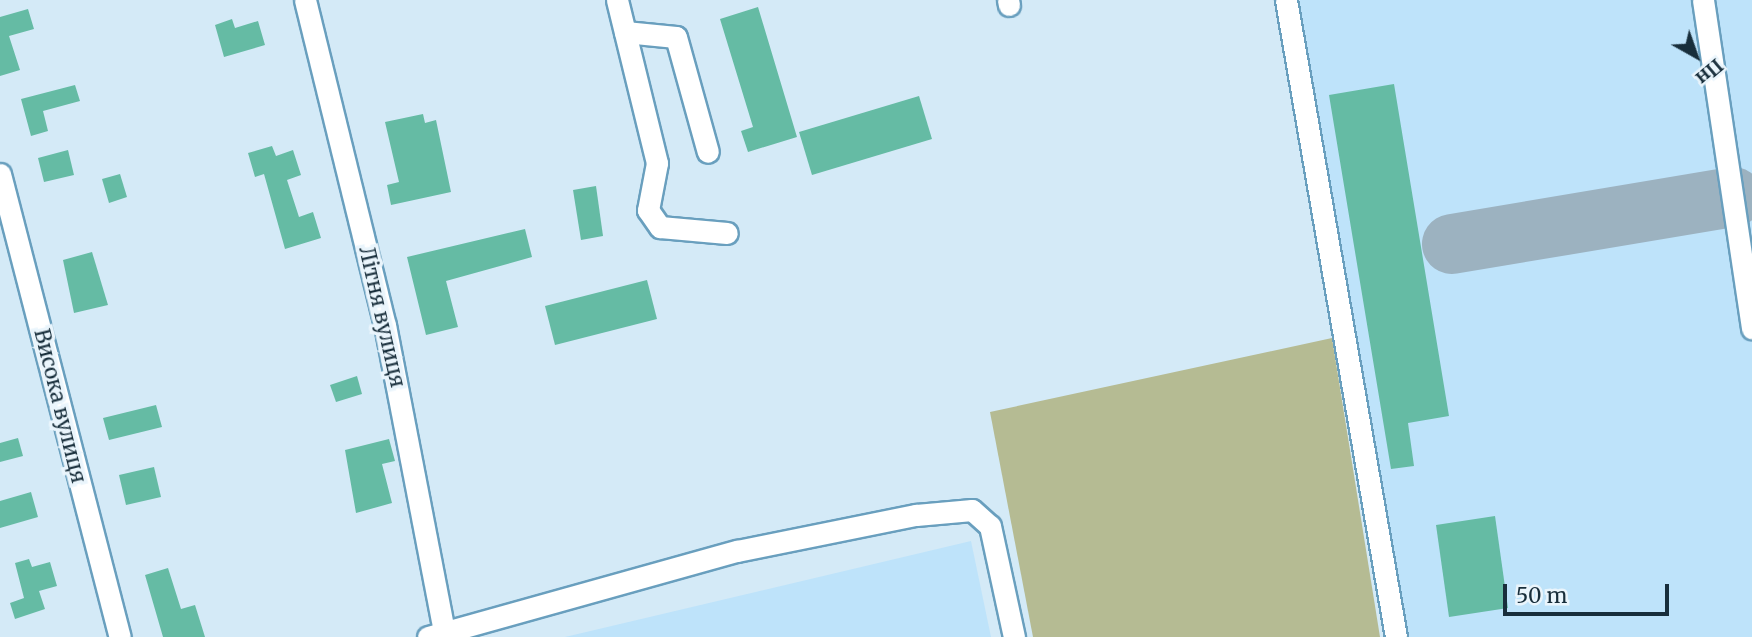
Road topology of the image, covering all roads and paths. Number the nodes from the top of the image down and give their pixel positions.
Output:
1 (305, 0) edge
2 (617, 0) edge
3 (1286, 0) edge
4 (1703, 0) edge
5 (625, 32) junction
6 (708, 152) dead end
7 (0, 174) edge
8 (727, 233) dead end
9 (1752, 328) edge
10 (439, 636) edge
11 (120, 637) edge
12 (1014, 637) edge
13 (1396, 637) edge

1 - 10 street, Літня вулиця
2 - 5 street
3 - 13 street
4 - 9 street
5 - 6 street
5 - 8 street
7 - 11 street, Висока вулиця
10 - 12 street

